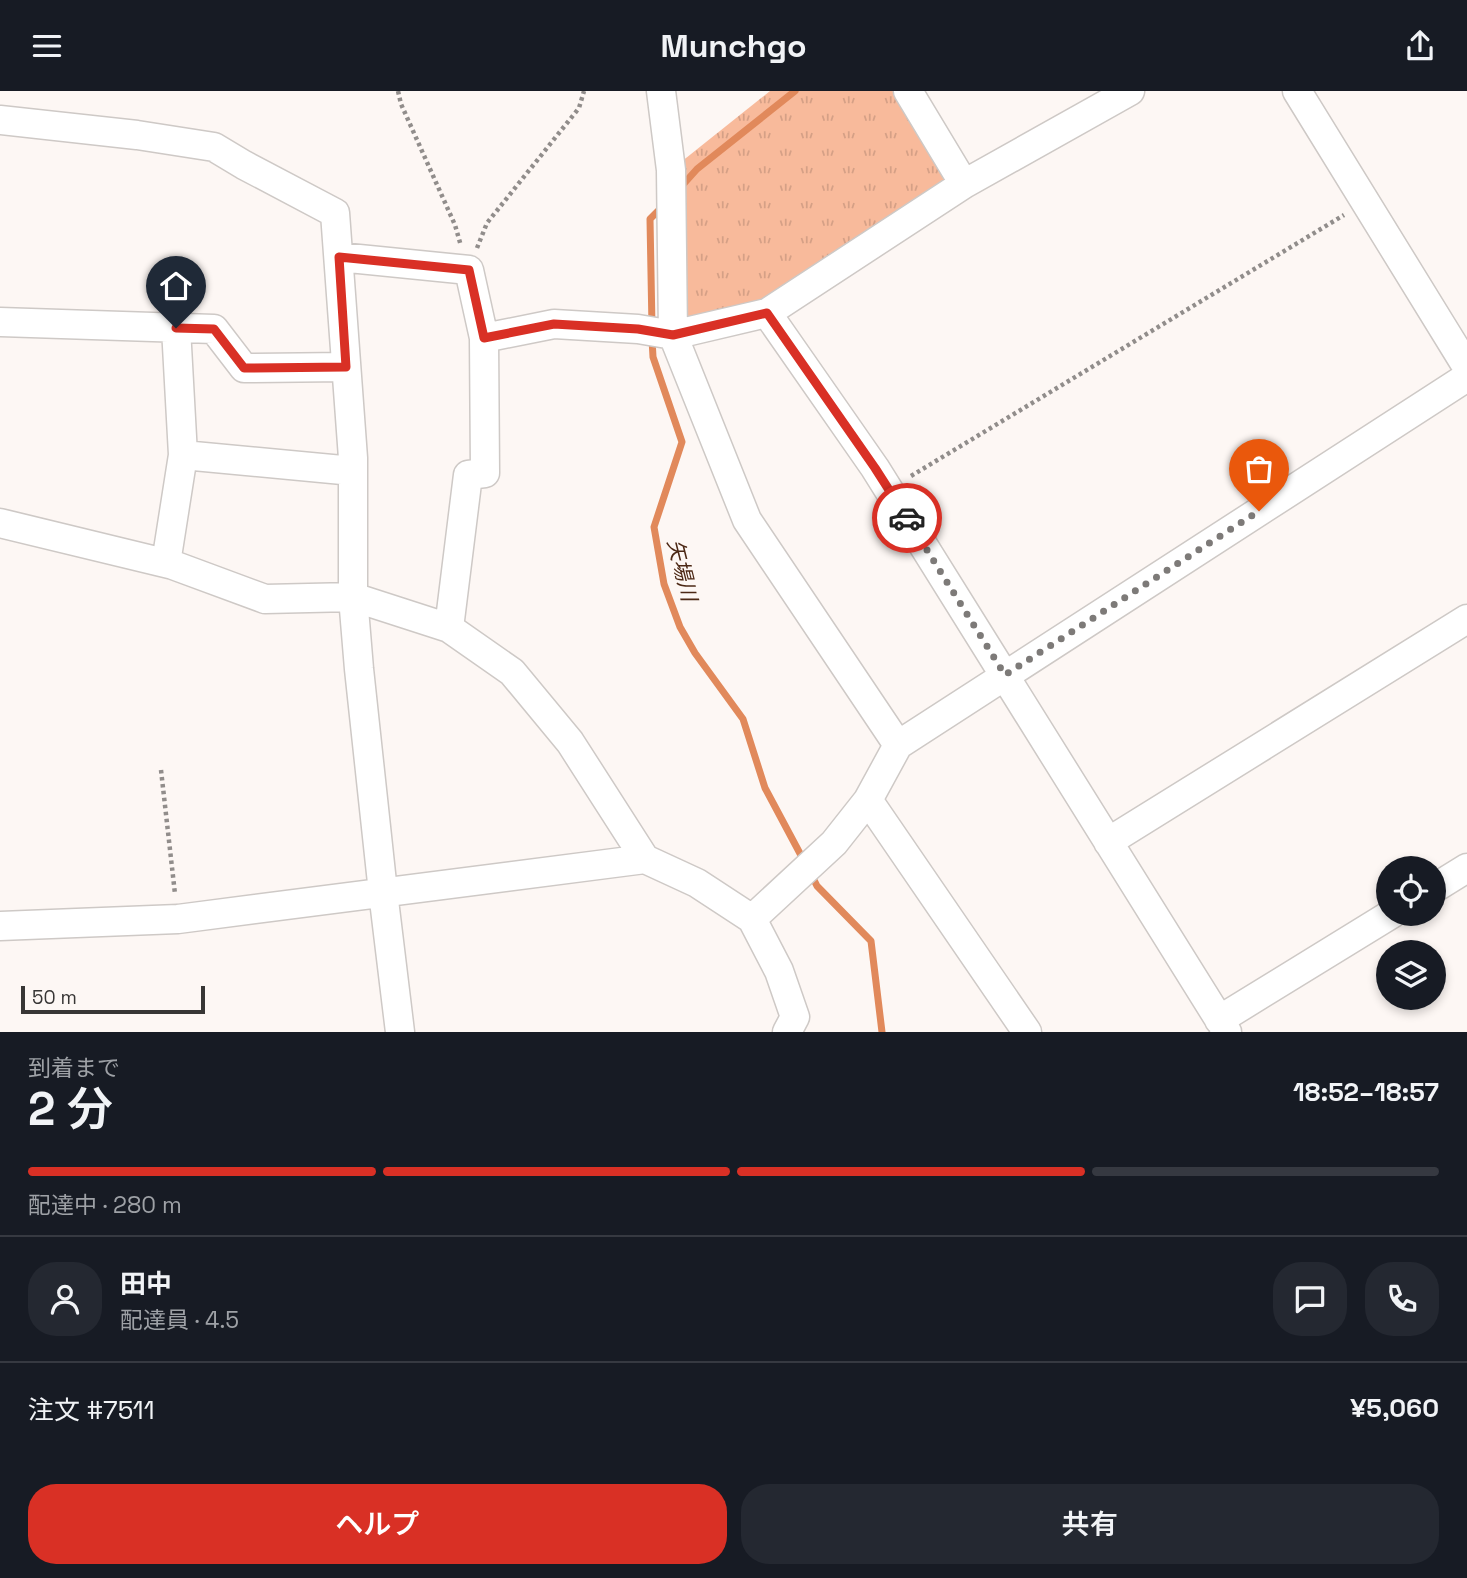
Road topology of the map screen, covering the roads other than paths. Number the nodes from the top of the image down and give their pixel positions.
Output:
1 (661, 91) edge
2 (908, 91) edge
3 (1130, 91) edge
4 (1297, 91) edge
5 (0, 120) edge
6 (964, 184) junction
7 (339, 257) junction
8 (767, 313) junction
9 (0, 322) edge
10 (176, 328) junction
11 (673, 335) junction
12 (484, 338) junction
13 (346, 367) junction
14 (1467, 367) edge
15 (1467, 377) edge
16 (183, 455) junction
17 (353, 471) junction
18 (0, 523) edge
19 (166, 563) junction
20 (353, 597) junction
21 (1467, 619) edge
22 (449, 628) junction
23 (1005, 675) junction
24 (898, 745) junction
25 (869, 800) junction
26 (1108, 842) junction
27 (645, 859) junction
28 (1467, 868) edge
29 (1446, 881) edge
30 (383, 892) junction
31 (752, 919) junction
32 (1376, 924) edge
33 (0, 926) edge
34 (1223, 1026) edge
35 (400, 1032) edge
36 (787, 1032) edge
37 (1027, 1032) edge

1 - 11 street
2 - 6 street
3 - 6 street
4 - 14 street
5 - 7 street
6 - 8 street
7 - 12 street
7 - 13 street
8 - 11 street
8 - 23 street
9 - 10 street
10 - 13 street
10 - 16 street
11 - 12 street
11 - 24 street
12 - 22 street
13 - 17 street
15 - 23 street
16 - 17 street
16 - 19 street
17 - 20 street
18 - 19 street
19 - 20 street
20 - 22 street
20 - 30 street
21 - 26 street
22 - 27 street
23 - 24 street
23 - 26 street
24 - 25 street
25 - 31 street
25 - 37 street
26 - 34 street
27 - 30 street
27 - 31 street
28 - 29 street
30 - 33 street
30 - 35 street
31 - 36 street
32 - 34 street

